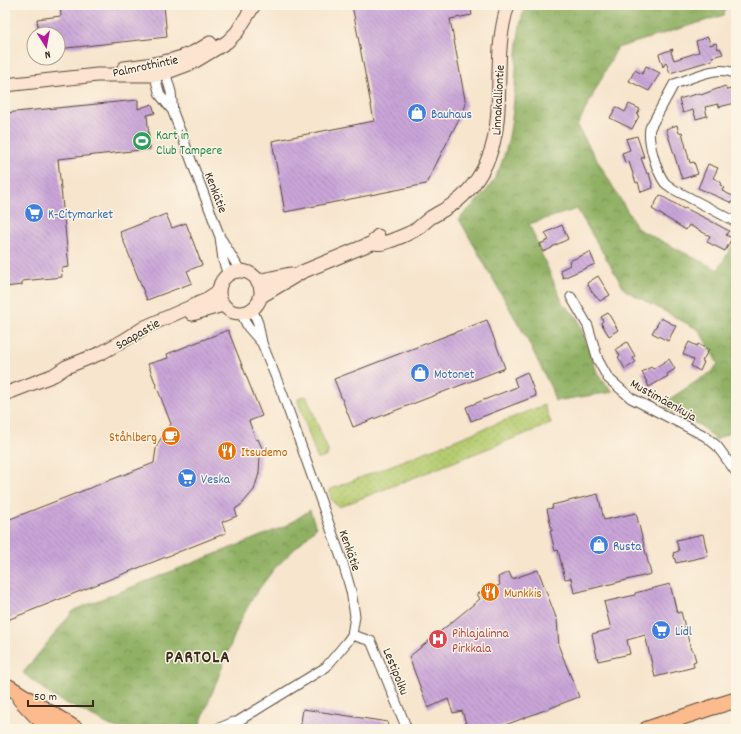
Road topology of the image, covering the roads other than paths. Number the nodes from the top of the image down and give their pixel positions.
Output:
1 (244, 5) edge
2 (254, 5) edge
3 (508, 5) edge
4 (158, 69) junction
5 (736, 74) edge
6 (5, 85) edge
7 (736, 222) edge
8 (220, 237) junction
9 (302, 272) junction
10 (234, 274) junction
11 (257, 281) junction
12 (219, 290) junction
13 (260, 297) junction
14 (571, 297) dead end
15 (223, 305) junction
16 (247, 311) junction
17 (54, 375) junction
18 (5, 394) edge
19 (736, 472) edge
20 (352, 635) junction
21 (7, 685) edge
22 (736, 700) edge
23 (736, 709) edge
24 (240, 720) junction
25 (54, 729) edge
26 (76, 729) edge
27 (217, 729) edge
28 (229, 729) edge
29 (407, 729) edge
30 (647, 729) edge
31 (675, 729) edge

1 - 4 main road, Palmrothintie
2 - 4 main road, Palmrothintie
3 - 9 main road, Linnakalliontie
4 - 6 main road, Palmrothintie
4 - 8 street, Kenkätie
5 - 7 street
8 - 10 street, Kenkätie
8 - 10 street, Kenkätie
9 - 11 main road
9 - 13 main road
10 - 11 main road
10 - 12 main road
11 - 13 main road
12 - 15 main road
12 - 17 main road, Saapastie
13 - 16 main road
14 - 19 street, Mustimäenkuja
15 - 16 main road
15 - 17 main road, Saapastie
16 - 20 street, Kenkätie
17 - 18 main road, Saapastie
20 - 24 street, Kenkätie
20 - 29 street, Lestipolku
21 - 25 main road
21 - 26 main road
22 - 30 main road
23 - 31 main road
24 - 27 street, Kenkätie
24 - 28 street, Kenkätie

